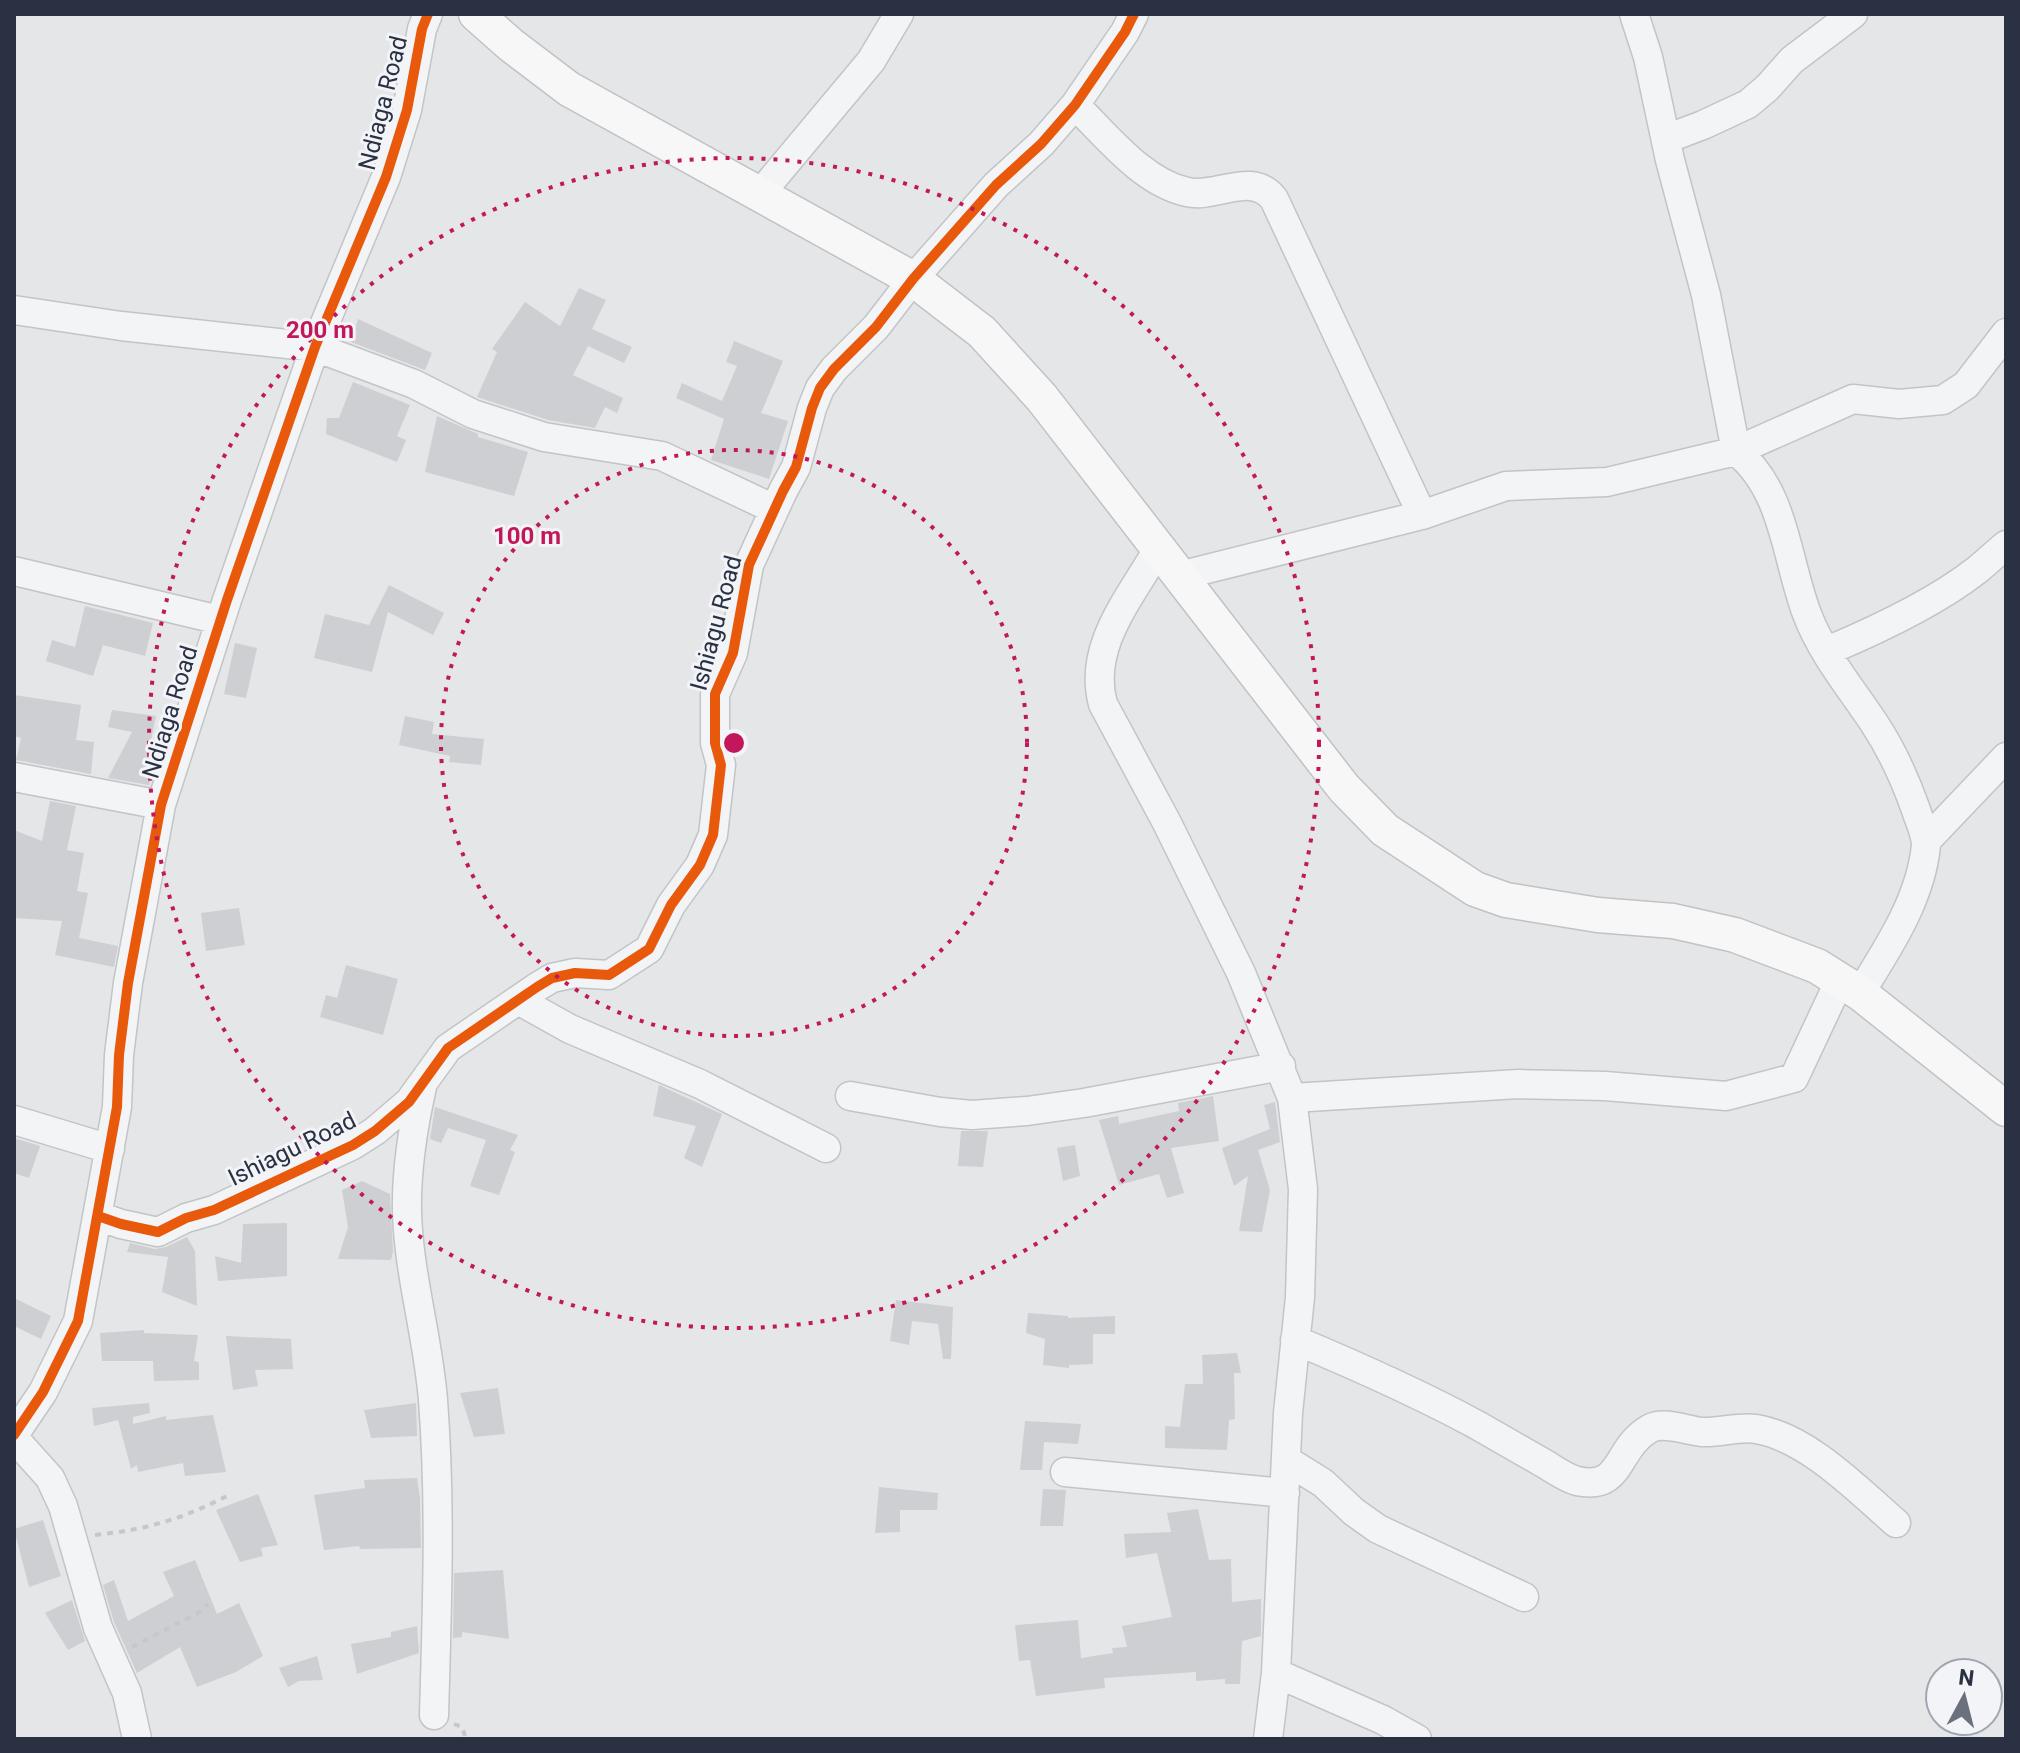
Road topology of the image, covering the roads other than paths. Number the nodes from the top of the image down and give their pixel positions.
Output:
1 (428, 14) edge
2 (476, 14) edge
3 (899, 14) edge
4 (1134, 14) edge
5 (1634, 14) edge
6 (1853, 14) edge
7 (1075, 105) junction
8 (1666, 139) junction
9 (759, 195) junction
10 (913, 279) junction
11 (14, 310) edge
12 (2006, 333) edge
13 (315, 347) junction
14 (1736, 451) junction
15 (774, 509) junction
16 (1422, 515) junction
17 (2006, 545) edge
18 (1158, 549) junction
19 (14, 571) edge
20 (1179, 576) junction
21 (220, 620) junction
22 (1827, 651) junction
23 (2006, 757) edge
24 (14, 777) edge
25 (161, 805) junction
26 (1926, 841) junction
27 (1850, 987) junction
28 (518, 1000) junction
29 (1281, 1066) junction
30 (423, 1082) junction
31 (850, 1096) dead end
32 (1292, 1098) junction
33 (2006, 1109) edge
34 (14, 1120) edge
35 (826, 1148) dead end
36 (110, 1149) junction
37 (98, 1216) junction
38 (1295, 1340) junction
39 (16, 1430) edge
40 (1286, 1460) junction
41 (1065, 1472) dead end
42 (1285, 1493) junction
43 (1896, 1523) dead end
44 (1524, 1597) dead end
45 (1276, 1673) junction
46 (434, 1715) dead end
47 (137, 1739) edge
48 (1268, 1739) edge
49 (1417, 1739) edge

1 - 13 street, Ndiaga Road
2 - 9 main road
3 - 9 street
4 - 7 street, Ishiagu Road
5 - 8 street
6 - 8 street
7 - 10 street, Ishiagu Road
7 - 16 street
8 - 14 street
9 - 10 main road
10 - 15 street, Ishiagu Road
10 - 18 main road
11 - 13 street
12 - 14 street
13 - 15 street
13 - 21 street, Ndiaga Road
14 - 16 street
14 - 22 street
15 - 28 street, Ishiagu Road
16 - 20 street
17 - 22 street
18 - 20 main road
18 - 29 street
19 - 21 street
20 - 27 main road
21 - 25 street, Ndiaga Road
22 - 26 street
23 - 26 street
24 - 25 street
25 - 36 street, Ndiaga Road
26 - 27 street
27 - 32 street
27 - 33 main road
28 - 30 street, Ishiagu Road
28 - 35 street
29 - 31 street
29 - 32 street
30 - 37 street, Ishiagu Road
30 - 46 street
32 - 38 street
34 - 36 street
36 - 37 street, Ndiaga Road
37 - 39 street, Ndiaga Road
38 - 40 street
38 - 43 street
39 - 47 street
40 - 42 street
40 - 44 street
41 - 42 street
42 - 45 street
45 - 48 street
45 - 49 street

